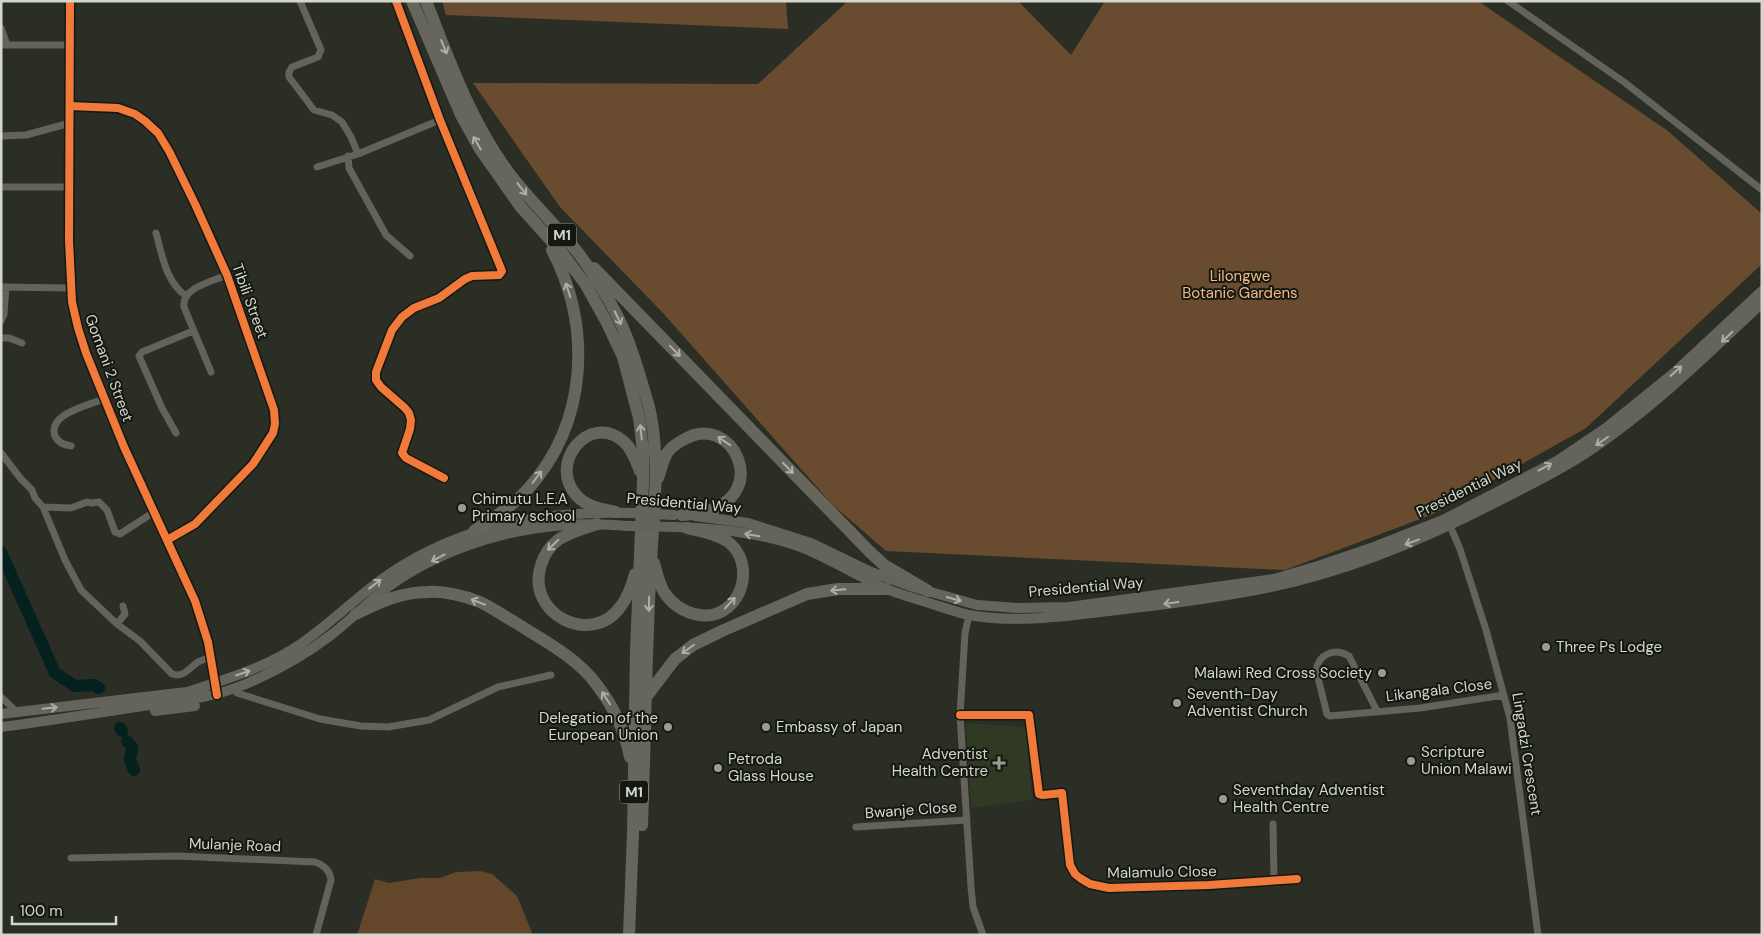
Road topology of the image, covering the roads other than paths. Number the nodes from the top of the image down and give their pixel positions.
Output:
1 (70, 1) edge
2 (300, 1) edge
3 (396, 1) edge
4 (412, 1) edge
5 (426, 1) edge
6 (1508, 1) edge
7 (1, 28) edge
8 (4, 45) edge
9 (70, 45) junction
10 (70, 106) junction
11 (440, 120) junction
12 (70, 123) junction
13 (1, 136) edge
14 (358, 154) junction
15 (348, 156) junction
16 (317, 166) dead end
17 (1, 187) edge
18 (69, 187) junction
19 (1760, 190) edge
20 (542, 231) junction
21 (156, 233) dead end
22 (579, 254) junction
23 (410, 256) dead end
24 (227, 275) junction
25 (3, 287) edge
26 (71, 288) junction
27 (1762, 291) edge
28 (186, 296) junction
29 (1762, 303) edge
30 (1, 321) edge
31 (193, 330) junction
32 (1, 338) edge
33 (22, 343) dead end
34 (211, 372) dead end
35 (104, 399) junction
36 (176, 433) dead end
37 (71, 446) dead end
38 (1, 453) edge
39 (444, 478) dead end
40 (649, 483) junction
41 (43, 507) junction
42 (154, 512) junction
43 (616, 512) junction
44 (679, 521) junction
45 (596, 524) junction
46 (1450, 526) junction
47 (479, 536) junction
48 (167, 540) junction
49 (645, 554) junction
50 (886, 589) junction
51 (928, 591) junction
52 (123, 606) dead end
53 (356, 614) junction
54 (969, 615) junction
55 (117, 624) junction
56 (332, 635) junction
57 (642, 651) junction
58 (210, 657) junction
59 (551, 675) dead end
60 (215, 683) junction
61 (237, 694) junction
62 (217, 695) junction
63 (1504, 695) junction
64 (1, 697) edge
65 (646, 697) junction
66 (17, 712) junction
67 (1377, 712) junction
68 (1, 714) edge
69 (960, 715) junction
70 (76, 718) junction
71 (1, 727) edge
72 (634, 776) junction
73 (967, 820) junction
74 (1273, 824) dead end
75 (856, 827) dead end
76 (71, 858) dead end
77 (1298, 879) dead end
78 (1274, 880) junction
79 (316, 935) edge
80 (631, 935) edge
81 (983, 935) edge
82 (1538, 935) edge

1 - 9 street, Gomani 2 Street
2 - 14 street
3 - 11 street
20 -> 4 highway, M1
5 -> 22 highway, M1
6 - 19 street
7 - 8 street
8 - 9 street
9 - 10 street, Gomani 2 Street
10 - 12 street, Gomani 2 Street
10 - 24 street, Tibili Street
11 - 14 street
11 - 39 street
12 - 13 street
12 - 18 street, Gomani 2 Street
14 - 15 street
15 - 16 street
15 - 23 street
17 - 18 street
18 - 26 street, Gomani 2 Street
40 -> 20 highway, M1
47 -> 20 highway
21 - 28 street
22 -> 40 highway, M1
22 -> 51 highway
24 - 28 street
24 - 48 street, Tibili Street
25 - 26 street
25 - 30 street
26 - 35 street, Gomani 2 Street
51 -> 27 main road, Presidential Way
28 - 31 street
29 -> 46 main road, Presidential Way
31 - 34 street
31 - 36 street
32 - 33 street
35 - 37 street
35 - 42 street, Gomani 2 Street
38 - 41 street
40 - 43 highway
44 -> 40 highway
40 - 49 highway, M1
41 - 42 street
41 - 55 street
42 - 48 street, Gomani 2 Street
43 - 44 main road, Presidential Way, bridge
43 - 47 main road, Presidential Way
44 - 45 main road, Presidential Way, bridge
49 -> 44 highway
50 -> 44 main road, Presidential Way
44 - 51 main road, Presidential Way
45 - 47 main road, Presidential Way
45 -> 49 highway
46 -> 54 main road, Presidential Way
46 - 63 street, Lingadzi Crescent
47 -> 53 main road
60 -> 47 main road, Presidential Way
48 - 58 street, Gomani 2 Street
49 - 57 highway, M1
50 - 54 main road, Presidential Way
50 -> 65 highway
52 - 55 street
53 - 56 main road
72 -> 53 highway
54 - 69 street
55 - 58 street
56 - 61 main road
56 - 62 main road
57 - 65 highway, M1
57 - 72 highway, M1
58 - 60 street, Gomani 2 Street
59 - 61 street
60 - 62 street, Gomani 2 Street
66 -> 60 main road, Presidential Way
61 - 70 main road
62 - 70 main road
63 - 67 street, Likangala Close
63 - 82 street, Lingadzi Crescent
64 - 66 street
65 - 80 highway, M1
66 - 68 main road, Presidential Way
67 - 67 street, Likangala Close
69 - 73 street
69 - 78 street, Malamulo Close
70 - 71 main road
72 - 80 highway, M1
73 - 75 street, Bwanje Close
73 - 81 street
74 - 78 street
76 - 79 street, Mulanje Road
77 - 78 street, Malamulo Close

